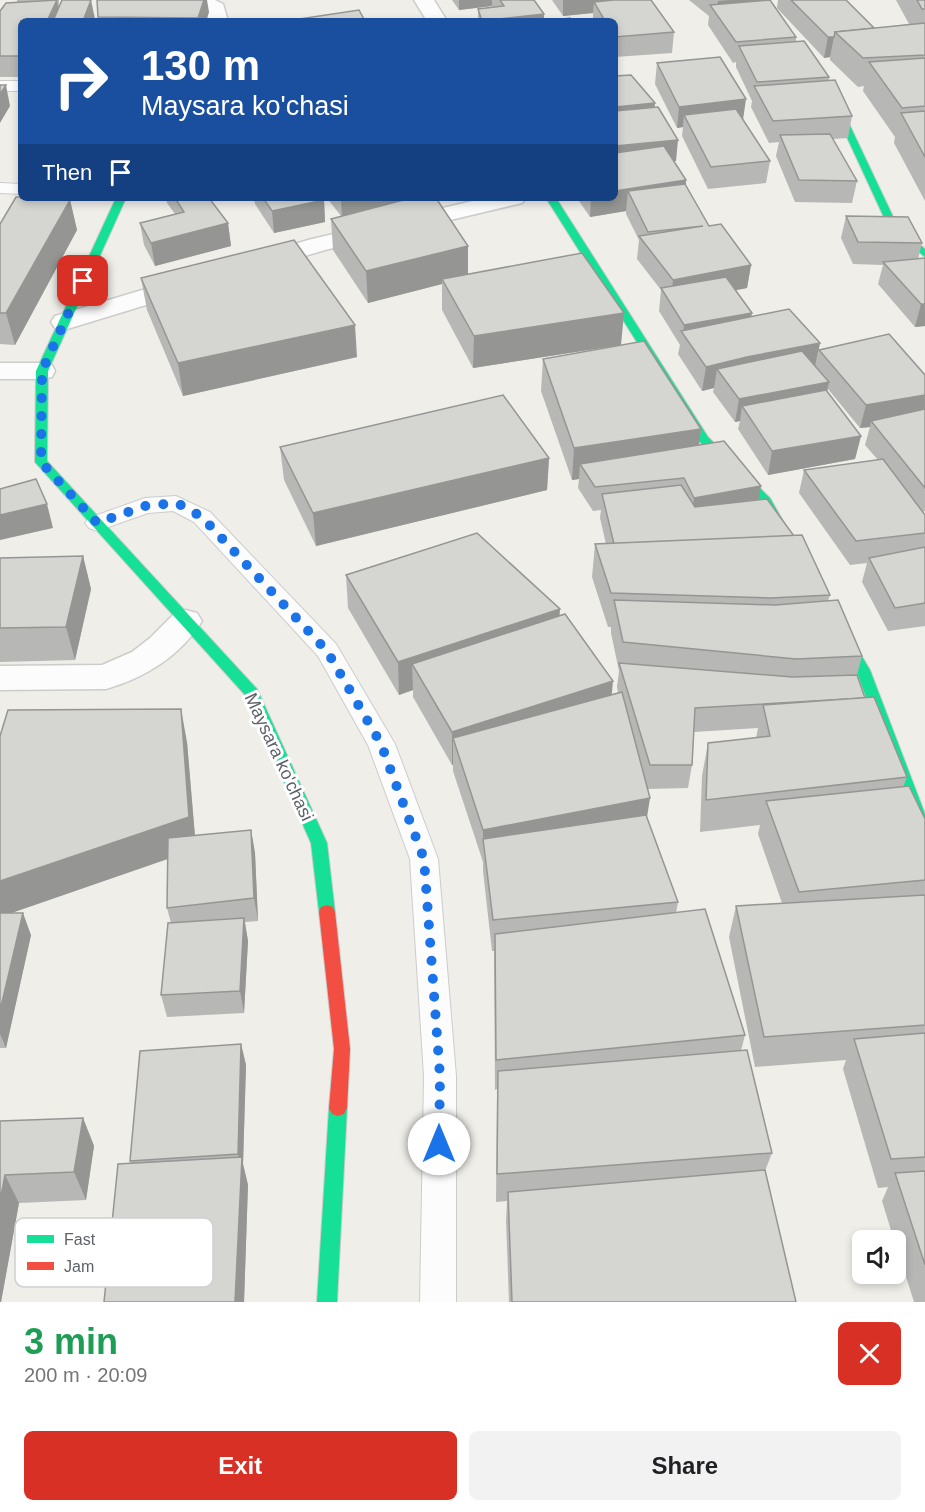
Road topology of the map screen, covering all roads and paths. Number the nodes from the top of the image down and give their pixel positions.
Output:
1 (201, 0) edge
2 (424, 0) edge
3 (218, 18) edge
4 (435, 18) edge
5 (819, 76) edge
6 (0, 86) edge
7 (18, 87) edge
8 (0, 188) edge
9 (18, 189) edge
10 (120, 201) edge
11 (501, 201) edge
12 (553, 201) edge
13 (925, 254) edge
14 (240, 268) edge
15 (207, 278) edge
16 (64, 322) junction
17 (0, 371) edge
18 (42, 371) junction
19 (97, 523) junction
20 (795, 551) edge
21 (829, 611) edge
22 (186, 621) junction
23 (0, 678) edge
24 (925, 834) edge
25 (327, 1302) edge
26 (438, 1302) edge

1 - 3 street
2 - 4 street
5 - 13 street
6 - 7 lane
8 - 9 lane
10 - 16 street, Maysara ko'chasi
11 - 14 street
12 - 20 street
15 - 16 street
16 - 18 street, Maysara ko'chasi
17 - 18 street
18 - 19 street, Maysara ko'chasi
19 - 22 street, Maysara ko'chasi
19 - 26 lane
21 - 24 street
22 - 23 street
22 - 25 street, Maysara ko'chasi

